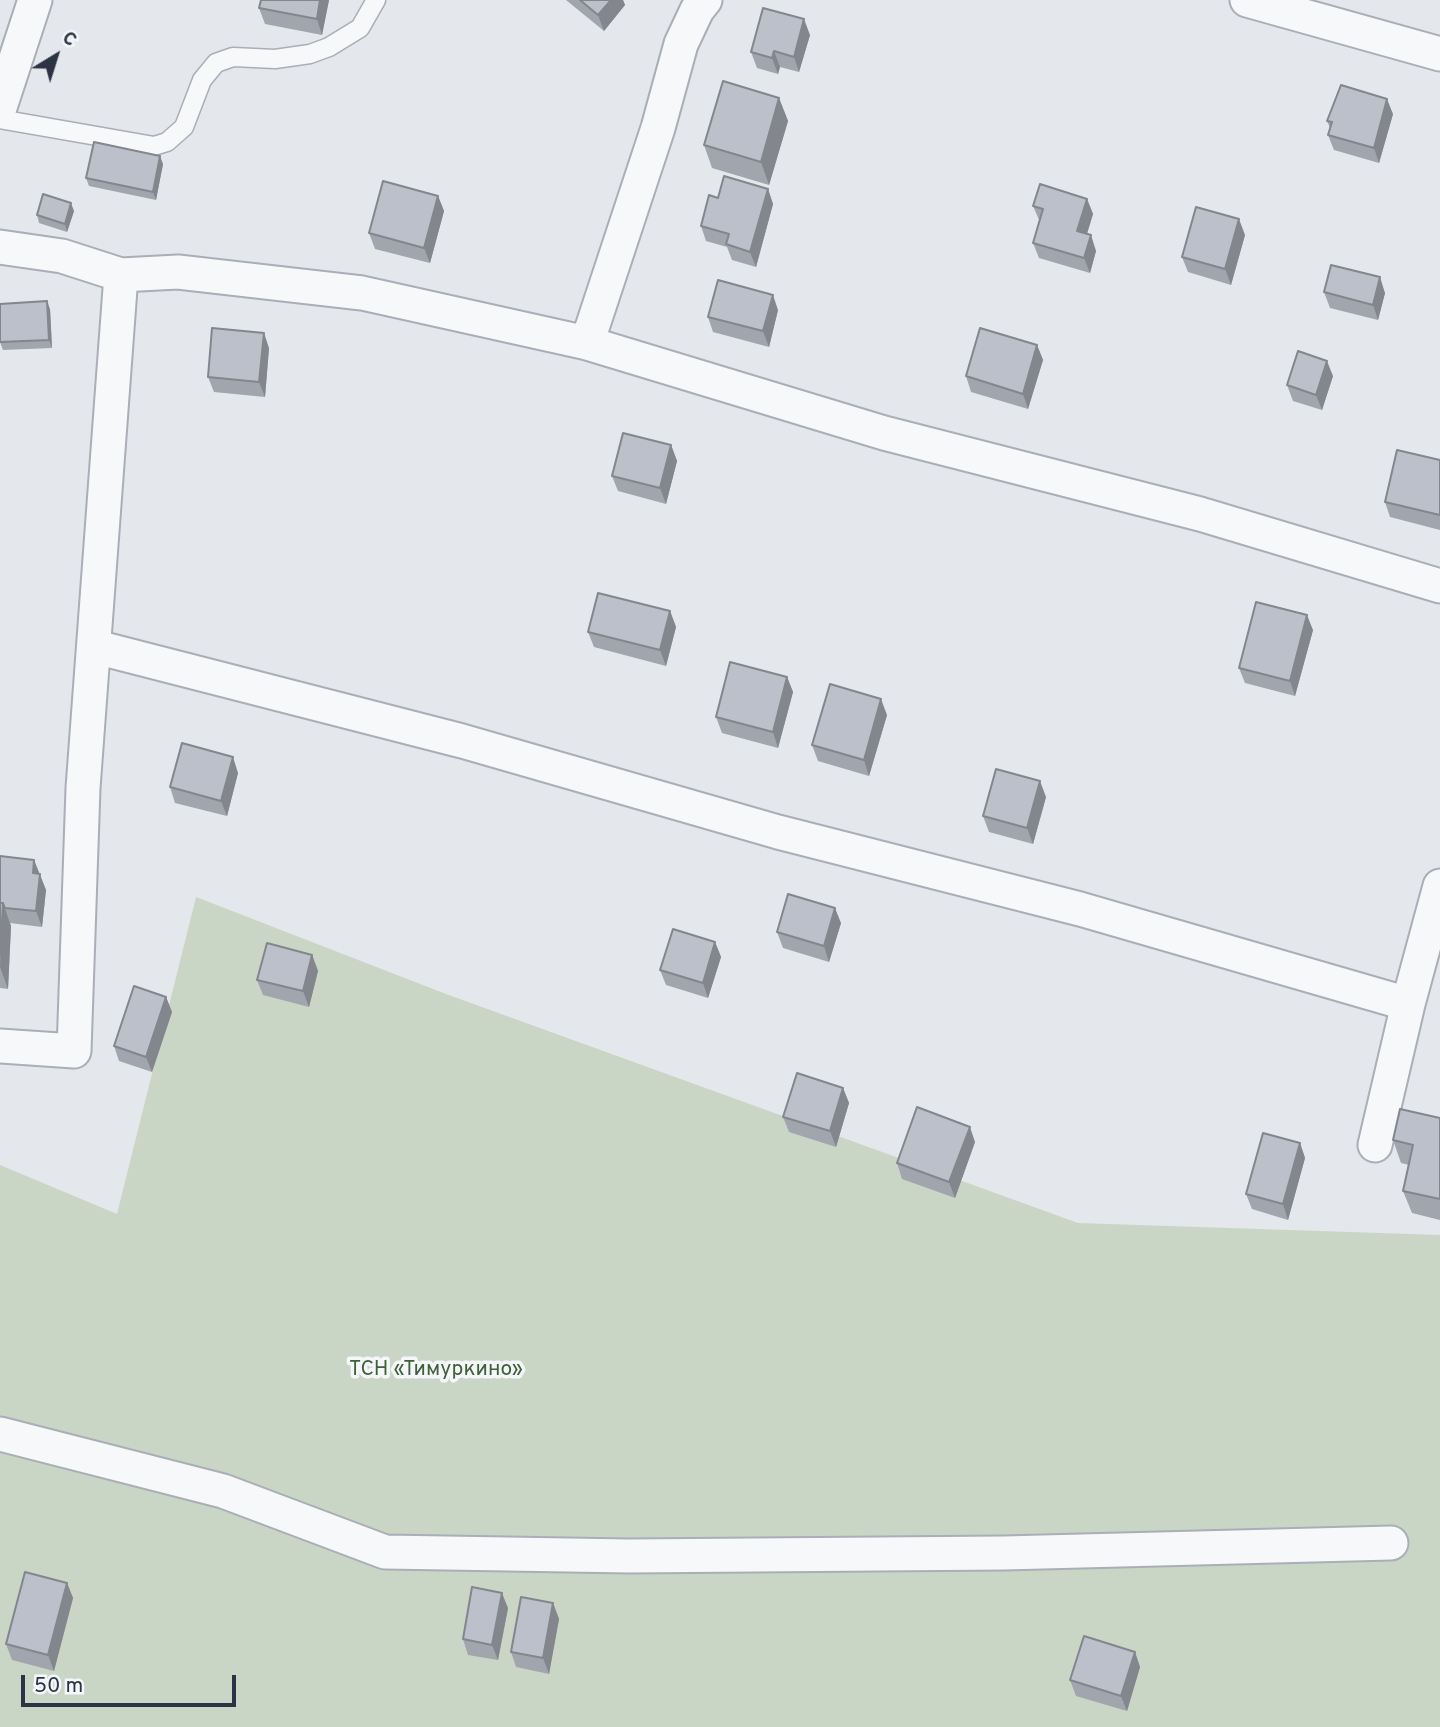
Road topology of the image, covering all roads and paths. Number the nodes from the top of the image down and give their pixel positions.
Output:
1 (35, 0) edge
2 (376, 0) edge
3 (705, 0) edge
4 (1247, 0) edge
5 (1440, 54) edge
6 (0, 107) edge
7 (0, 119) edge
8 (0, 247) edge
9 (121, 275) junction
10 (587, 343) junction
11 (1440, 586) edge
12 (96, 647) junction
13 (1440, 886) edge
14 (1408, 1004) junction
15 (0, 1046) edge
16 (1376, 1145) dead end
17 (0, 1434) edge
18 (1391, 1543) dead end

1 - 6 street
2 - 7 lane
3 - 10 street
4 - 5 street
8 - 9 street
9 - 10 street
9 - 12 street
10 - 11 street
12 - 14 street
12 - 15 street
13 - 14 street
14 - 16 street
17 - 18 street

